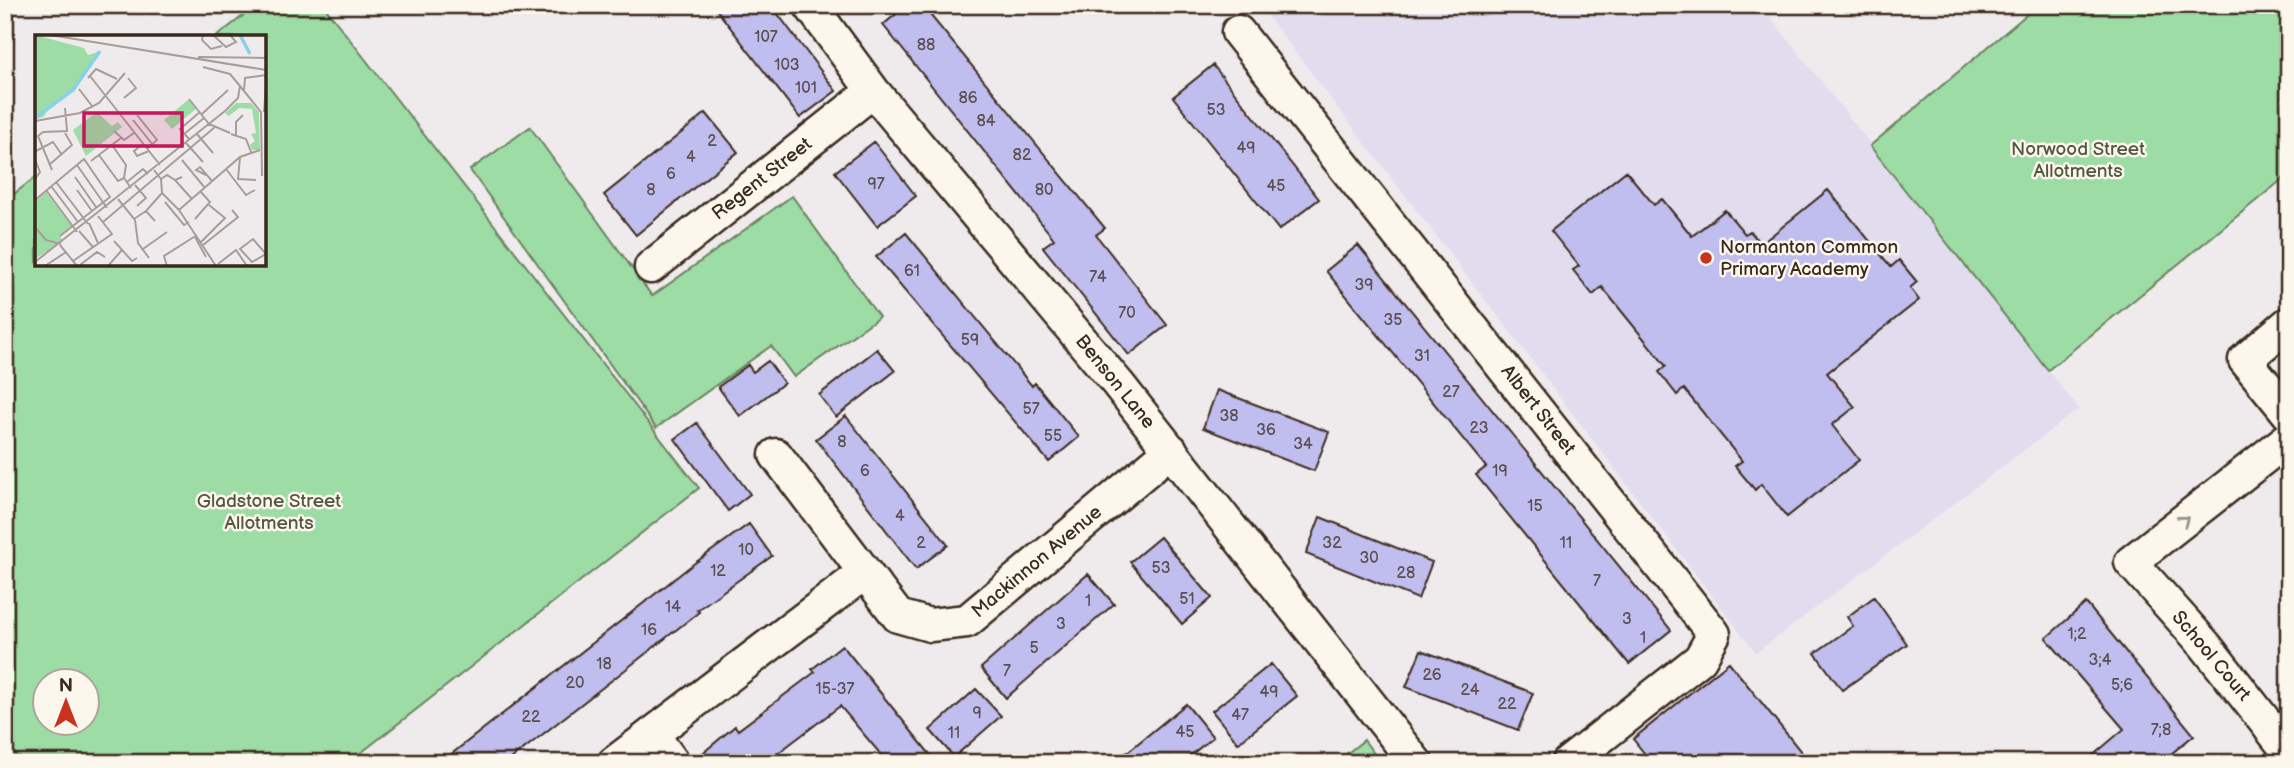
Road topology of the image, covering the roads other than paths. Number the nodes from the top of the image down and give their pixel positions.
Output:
1 (810, 5) edge
2 (1238, 32) dead end
3 (873, 91) junction
4 (651, 267) dead end
5 (2289, 323) edge
6 (2289, 414) edge
7 (2289, 438) edge
8 (1171, 450) junction
9 (776, 455) dead end
10 (863, 574) junction
11 (652, 734) junction
12 (2289, 752) edge
13 (614, 763) edge
14 (673, 763) edge
15 (1416, 763) edge
16 (1567, 763) edge

1 - 3 street, Benson Lane
2 - 16 street, Albert Street
3 - 4 street, Regent Street
3 - 8 street, Benson Lane
5 - 6 street
12 -> 7 street, School Court
8 - 10 street, Mackinnon Avenue
8 - 15 street, Benson Lane
9 - 10 street, Mackinnon Avenue
10 - 11 street
11 - 13 street
11 - 14 street

